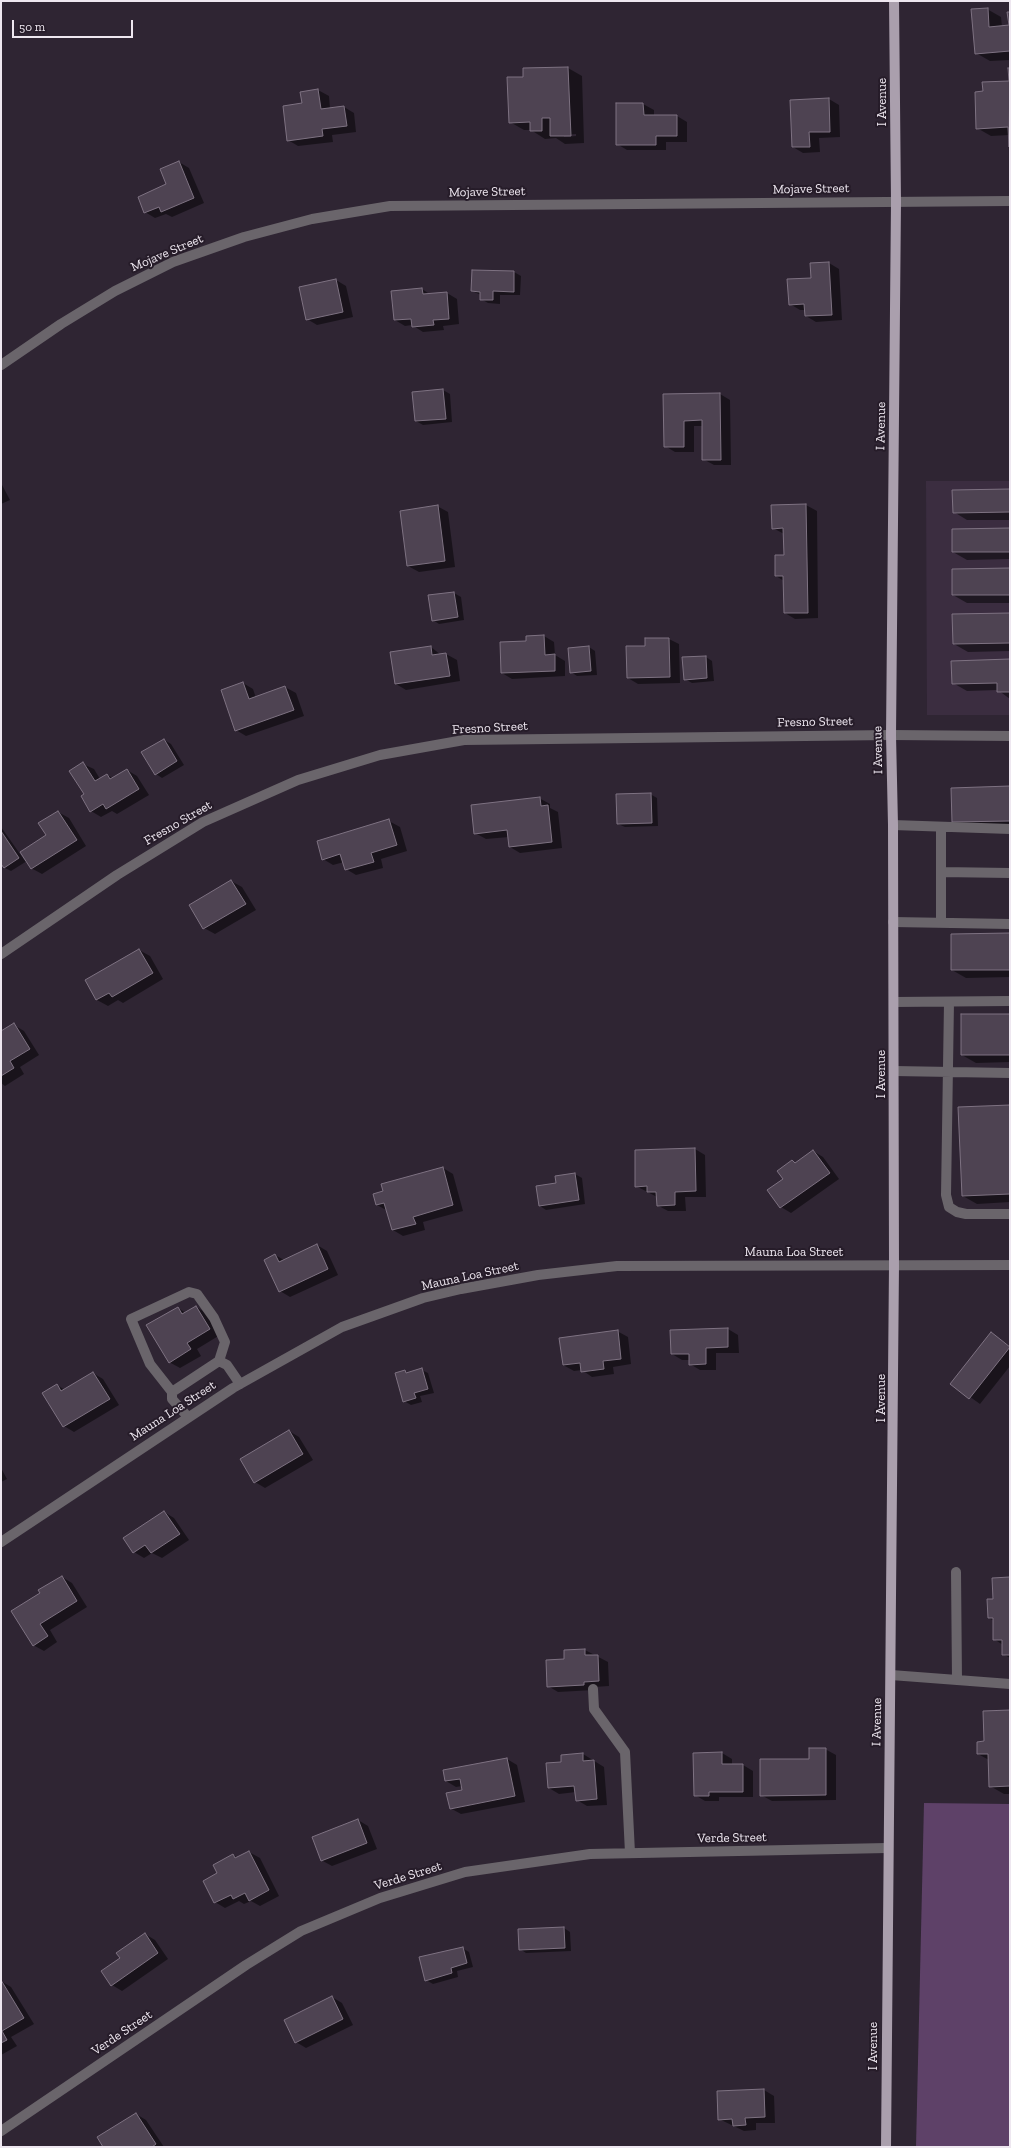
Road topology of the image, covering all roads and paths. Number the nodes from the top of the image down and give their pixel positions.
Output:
1 (894, 1) edge
2 (1010, 201) edge
3 (896, 202) junction
4 (1, 365) edge
5 (891, 735) junction
6 (1010, 736) edge
7 (893, 825) junction
8 (941, 827) junction
9 (1010, 829) edge
10 (941, 872) junction
11 (1010, 873) edge
12 (893, 922) junction
13 (941, 923) junction
14 (1010, 924) edge
15 (1, 954) edge
16 (1010, 1001) edge
17 (894, 1002) junction
18 (949, 1002) junction
19 (894, 1071) junction
20 (948, 1072) junction
21 (1010, 1073) edge
22 (1010, 1214) edge
23 (894, 1265) junction
24 (1010, 1265) edge
25 (219, 1361) junction
26 (240, 1384) junction
27 (172, 1392) junction
28 (188, 1417) junction
29 (1, 1542) edge
30 (956, 1572) dead end
31 (891, 1675) junction
32 (957, 1680) junction
33 (1010, 1684) edge
34 (593, 1689) dead end
35 (887, 1848) junction
36 (630, 1853) junction
37 (1, 2131) edge
38 (886, 2147) edge

1 - 3 main road, I Avenue
2 - 3 street, Mojave Street
3 - 4 street, Mojave Street
3 - 5 main road, I Avenue
5 - 6 street, Fresno Street
5 - 7 main road, I Avenue
5 - 15 street, Fresno Street
7 - 8 street
7 - 12 main road, I Avenue
8 - 9 street
8 - 10 street
10 - 11 street
10 - 13 street
12 - 13 street
12 - 17 main road, I Avenue
13 - 14 street
16 - 18 street
17 - 18 street
17 - 19 main road, I Avenue
18 - 20 street
19 - 20 street
19 - 23 main road, I Avenue
20 - 21 street
20 - 22 street
23 - 24 street, Mauna Loa Street
23 - 26 street, Mauna Loa Street
23 - 31 main road, I Avenue
25 - 26 street
25 - 27 street
25 - 27 street
26 - 28 street, Mauna Loa Street
27 - 28 street
28 - 29 street, Mauna Loa Street
30 - 32 street
31 - 32 street
31 - 35 main road, I Avenue
32 - 33 street
34 - 36 street
35 - 36 street, Verde Street
35 - 38 main road, I Avenue
36 - 37 street, Verde Street

